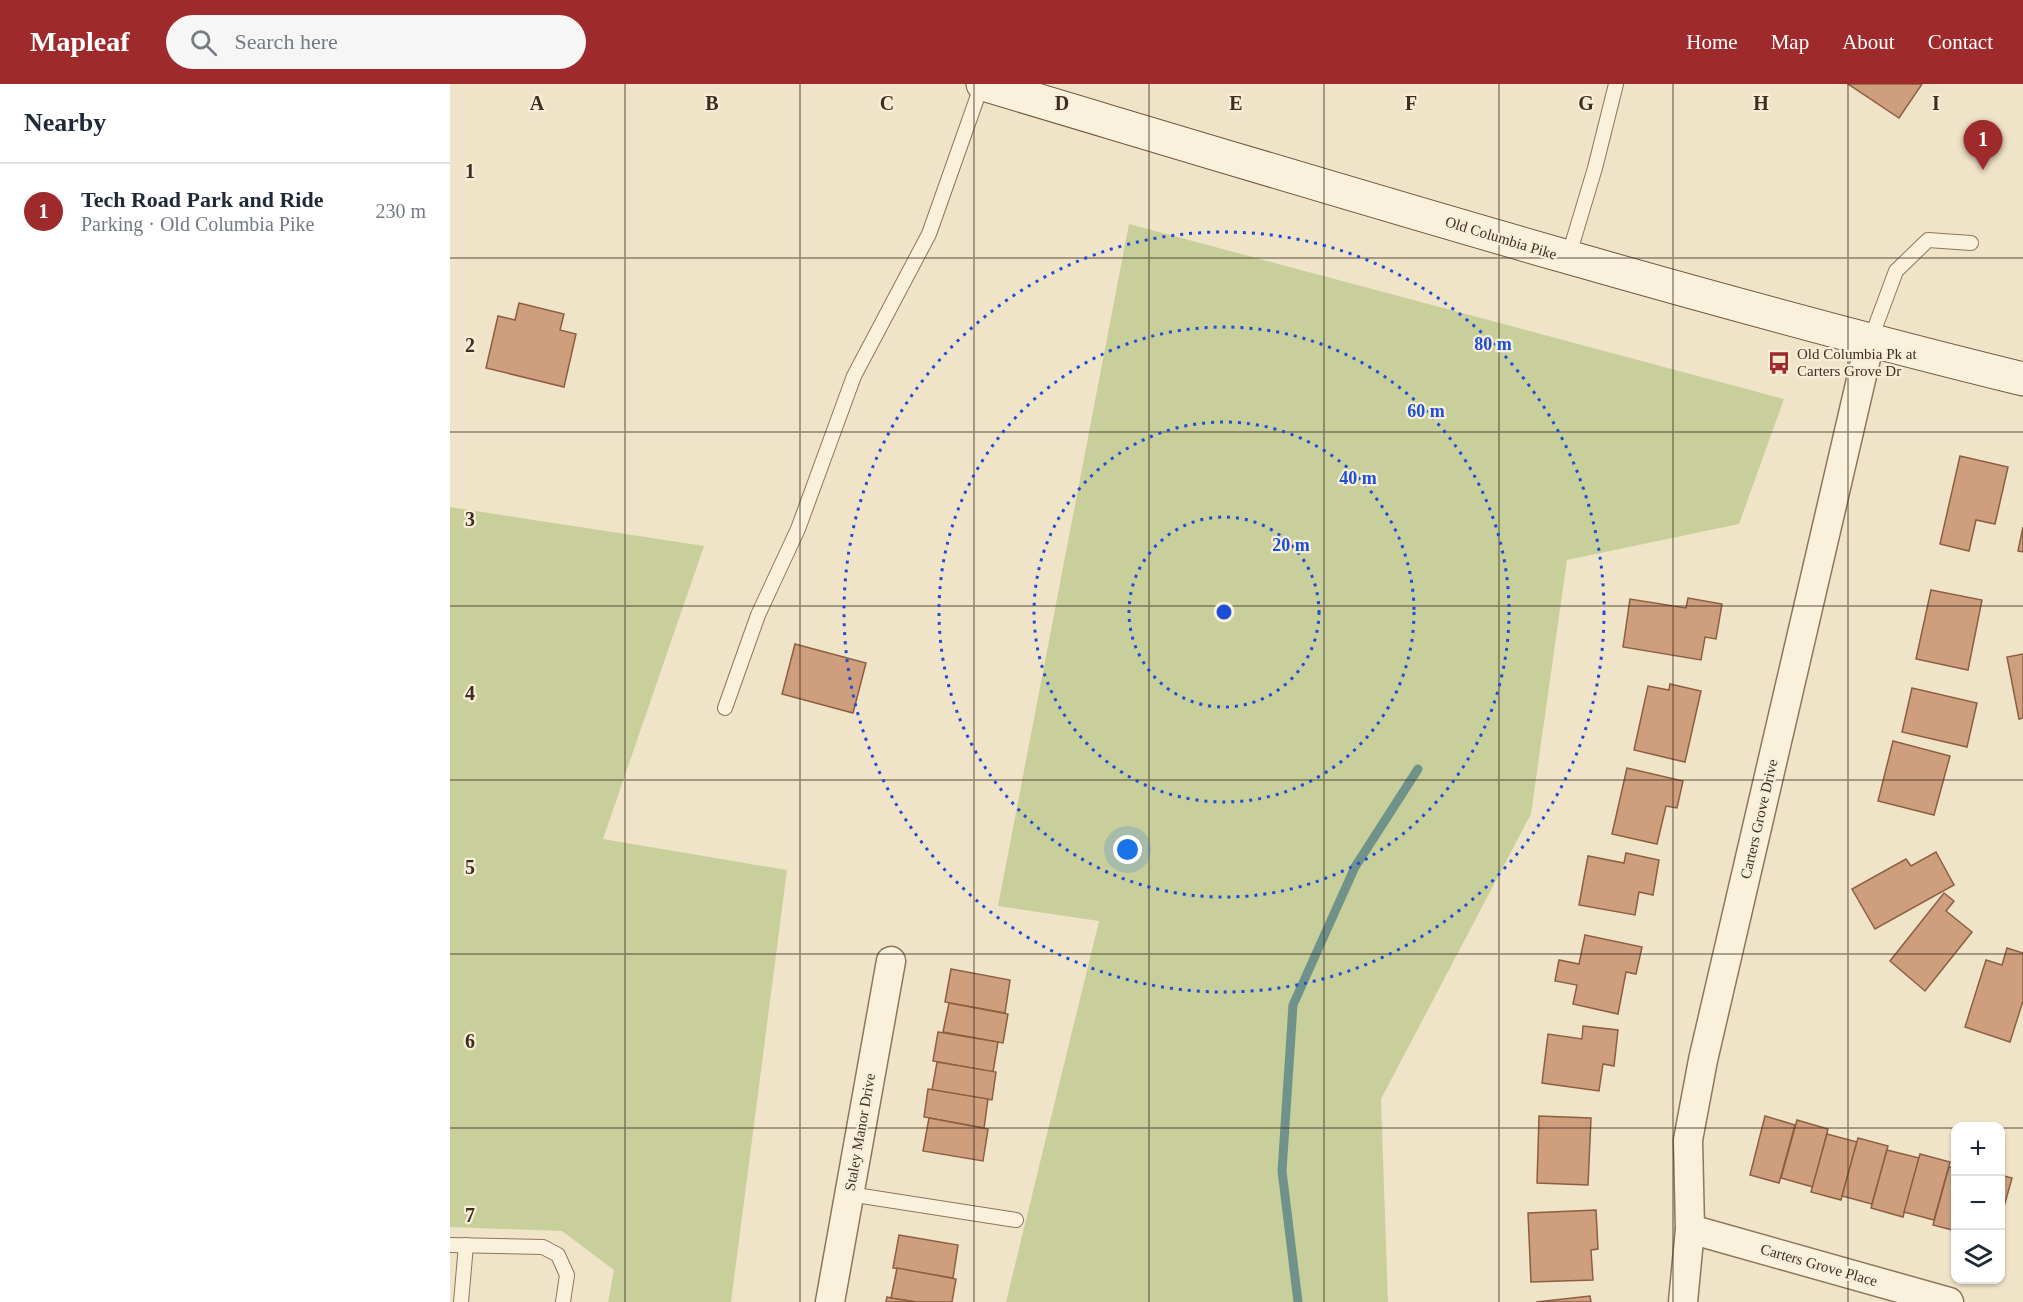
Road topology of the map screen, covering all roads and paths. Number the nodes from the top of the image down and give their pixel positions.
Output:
1 (983, 84) edge
2 (1616, 84) edge
3 (1971, 243) dead end
4 (1568, 258) junction
5 (1870, 341) junction
6 (2023, 379) edge
7 (725, 708) dead end
8 (891, 961) dead end
9 (849, 1194) junction
10 (1016, 1220) dead end
11 (1690, 1229) junction
12 (450, 1245) edge
13 (466, 1245) junction
14 (461, 1302) edge
15 (563, 1302) edge
16 (830, 1302) edge
17 (1683, 1302) edge
18 (1949, 1302) edge

1 - 4 main road, Old Columbia Pike
1 - 7 lane
2 - 4 lane
3 - 5 lane
4 - 5 main road, Old Columbia Pike
5 - 6 main road, Old Columbia Pike
5 - 11 street, Carters Grove Drive
8 - 9 street, Staley Manor Drive
9 - 10 lane
9 - 16 street, Staley Manor Drive
11 - 17 street, Carters Grove Drive
11 - 18 street, Carters Grove Place
12 - 13 lane
13 - 14 lane
13 - 15 lane

